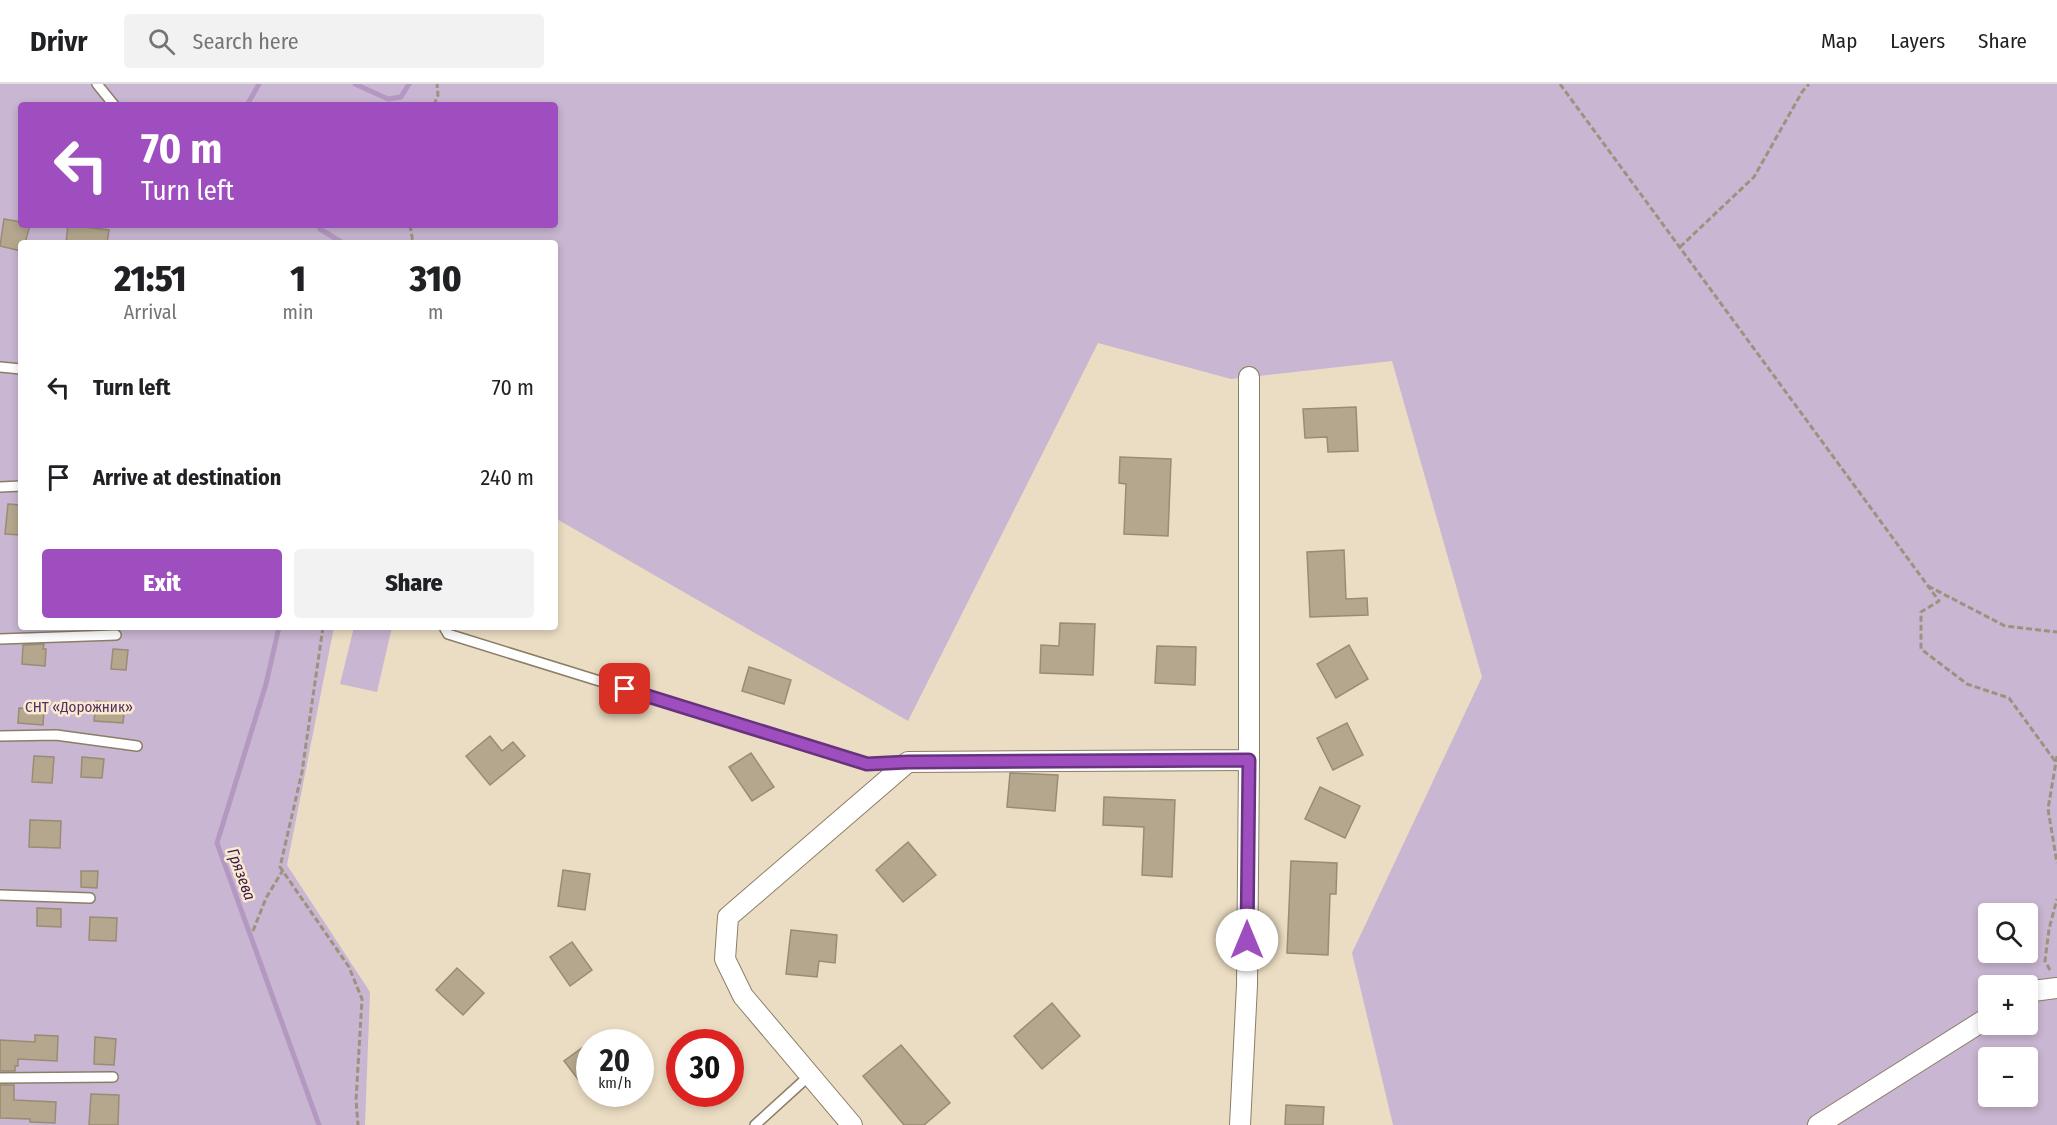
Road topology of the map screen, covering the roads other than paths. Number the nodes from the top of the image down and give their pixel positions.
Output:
1 (97, 84) edge
2 (112, 102) edge
3 (0, 367) edge
4 (18, 369) edge
5 (1250, 377) dead end
6 (18, 486) edge
7 (0, 487) edge
8 (446, 630) edge
9 (116, 635) dead end
10 (0, 639) edge
11 (0, 736) edge
12 (137, 746) dead end
13 (1249, 760) junction
14 (908, 762) junction
15 (0, 895) edge
16 (90, 898) dead end
17 (2057, 988) edge
18 (2038, 990) edge
19 (1978, 1024) edge
20 (810, 1075) junction
21 (113, 1077) dead end
22 (0, 1078) edge
23 (755, 1125) edge
24 (852, 1125) edge
25 (1240, 1125) edge
26 (1818, 1125) edge

1 - 2 lane
3 - 4 lane
5 - 13 street
6 - 7 lane
8 - 14 lane
9 - 10 lane
11 - 12 lane
13 - 14 street
13 - 25 street
14 - 20 street
15 - 16 lane
17 - 18 street
19 - 26 street
20 - 23 lane
20 - 24 street
21 - 22 lane

